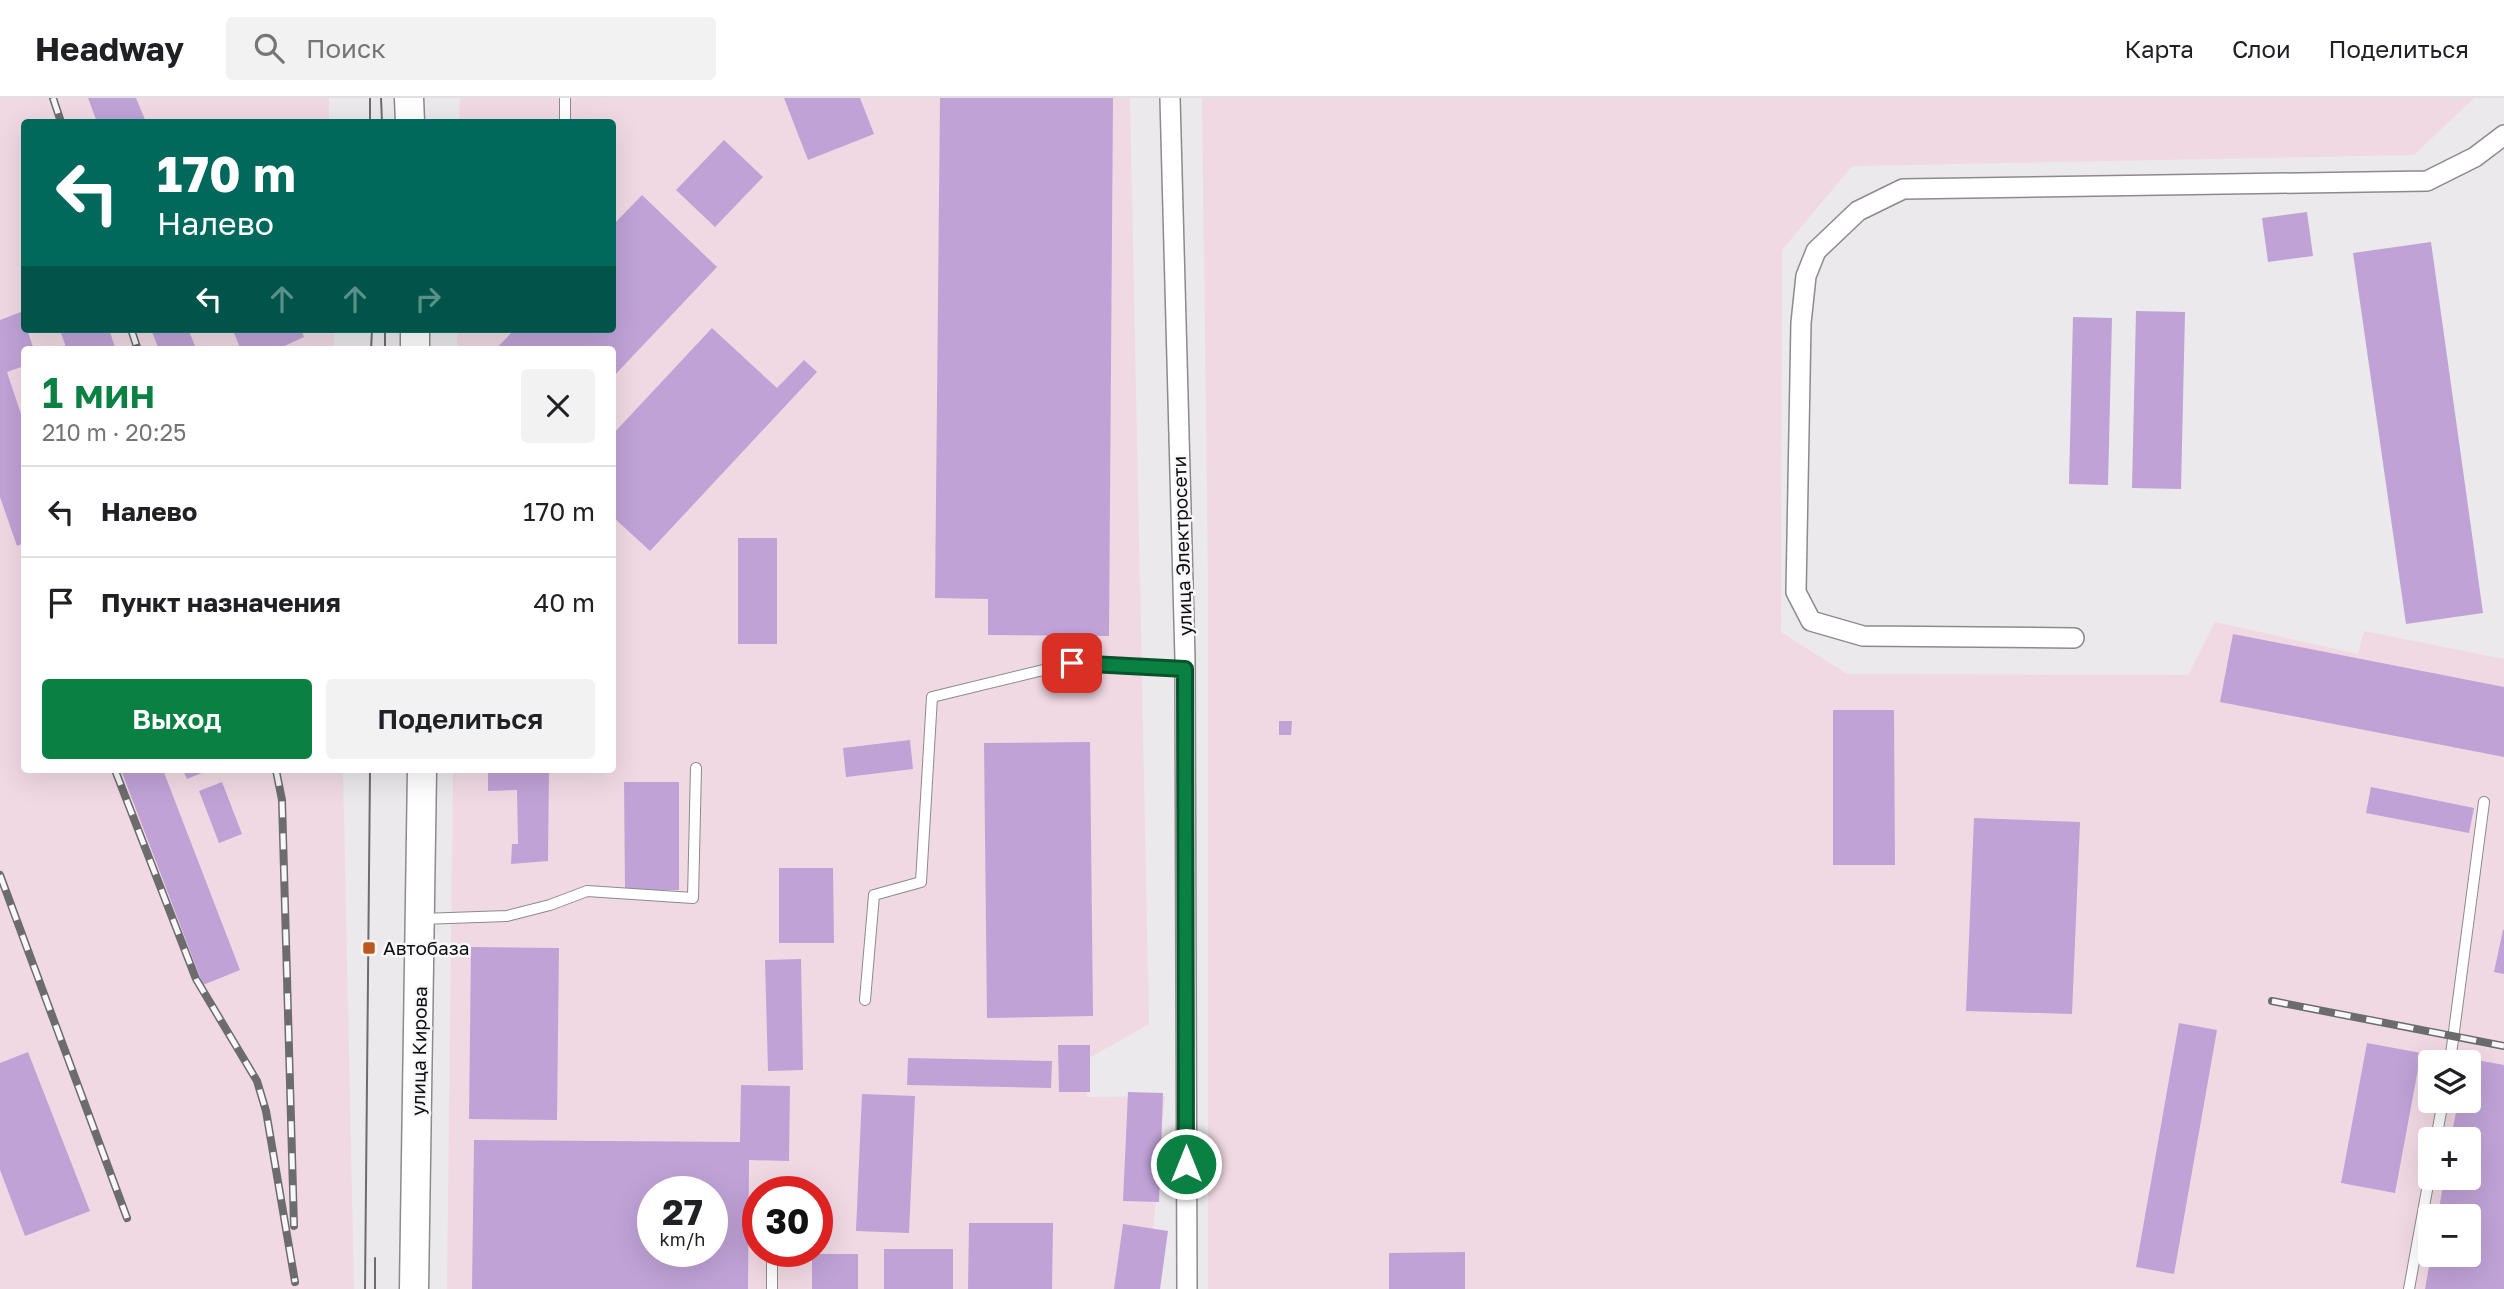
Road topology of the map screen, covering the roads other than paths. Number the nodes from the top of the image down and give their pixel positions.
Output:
1 (409, 98) edge
2 (565, 98) edge
3 (1170, 98) edge
4 (410, 119) edge
5 (565, 119) edge
6 (2504, 135) edge
7 (2074, 638) dead end
8 (1185, 669) junction
9 (696, 768) dead end
10 (422, 773) edge
11 (2484, 802) dead end
12 (421, 919) junction
13 (865, 1000) dead end
14 (2452, 1050) edge
15 (2427, 1190) edge
16 (772, 1267) edge
17 (414, 1289) edge
18 (772, 1289) edge
19 (1187, 1289) edge
20 (2409, 1289) edge

1 - 4 main road
2 - 5 lane
3 - 8 street, улица Электросети
6 - 7 street
8 - 13 lane
8 - 19 street, улица Электросети
9 - 12 lane
10 - 12 main road, улица Кирова
11 - 14 lane
12 - 17 main road, улица Кирова
15 - 20 lane
16 - 18 lane

